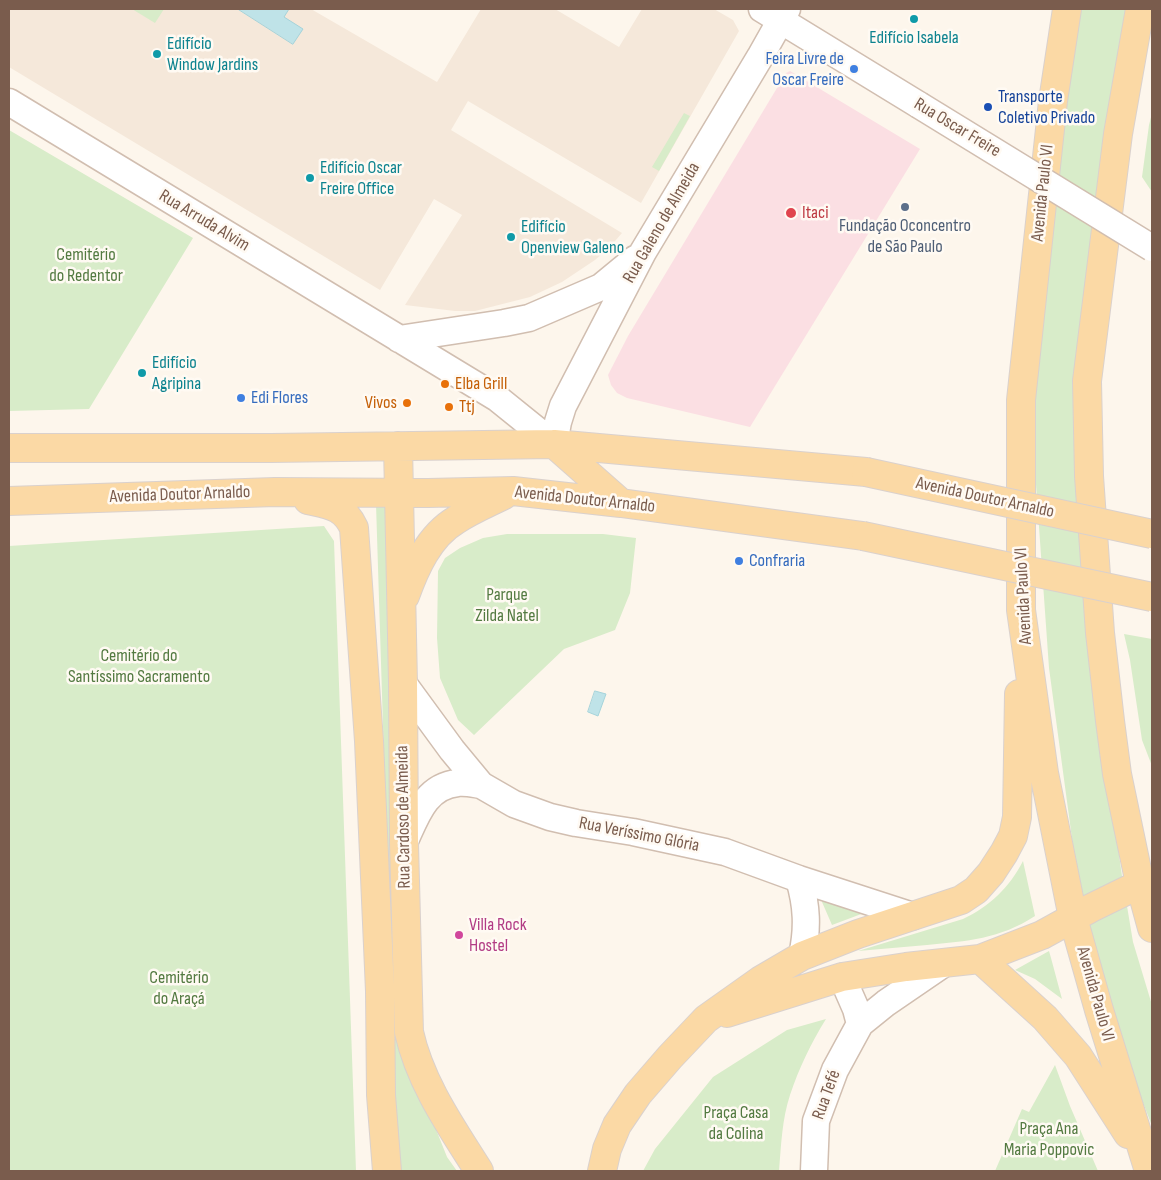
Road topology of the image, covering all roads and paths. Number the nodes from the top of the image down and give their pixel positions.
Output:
1 (1067, 9) edge
2 (1140, 9) edge
3 (776, 13) edge
4 (1144, 30) edge
5 (9, 102) edge
6 (1152, 248) edge
7 (643, 252) junction
8 (399, 339) junction
9 (554, 444) junction
10 (398, 446) junction
11 (9, 448) edge
12 (513, 491) junction
13 (275, 492) junction
14 (399, 493) junction
15 (9, 501) edge
16 (621, 503) junction
17 (1152, 534) edge
18 (1152, 597) edge
19 (401, 606) junction
20 (1022, 610) junction
21 (403, 683) junction
22 (481, 785) junction
23 (404, 843) junction
24 (799, 879) junction
25 (1140, 884) junction
26 (912, 916) junction
27 (1073, 918) junction
28 (1152, 928) edge
29 (802, 956) junction
30 (980, 959) junction
31 (943, 964) junction
32 (842, 977) junction
33 (706, 1020) junction
34 (860, 1024) junction
35 (605, 1160) edge
36 (1146, 1164) edge
37 (387, 1171) edge
38 (478, 1171) edge
39 (592, 1171) edge
40 (814, 1171) edge

1 - 20 main road, Avenida Paulo VI
2 - 4 main road
3 - 6 street, Rua Oscar Freire, bridge
3 - 7 street, Rua Galeno de Almeida
4 - 25 main road
5 - 8 street, Rua Arruda Alvim
7 - 8 street
7 - 9 street, Rua Galeno de Almeida
8 - 9 street, Rua Arruda Alvim
9 - 10 main road, Avenida Doutor Arnaldo
9 - 16 main road
9 - 17 main road, Avenida Doutor Arnaldo, bridge
10 - 11 main road, Avenida Doutor Arnaldo
10 - 14 main road, Rua Cardoso de Almeida
12 - 14 main road, Avenida Doutor Arnaldo
12 - 16 main road, Avenida Doutor Arnaldo
12 - 19 main road
13 - 14 main road, Avenida Doutor Arnaldo
13 - 15 main road, Avenida Doutor Arnaldo
13 - 37 main road, Rua Cardoso de Almeida
14 - 19 main road, Rua Cardoso de Almeida
16 - 18 main road, Avenida Doutor Arnaldo, bridge
19 - 21 main road, Rua Cardoso de Almeida
20 - 26 main road
20 - 27 main road, Avenida Paulo VI
21 - 22 street, Rua Veríssimo Glória
21 - 23 main road, Rua Cardoso de Almeida
22 - 23 street, Rua Veríssimo Glória
22 - 24 street, Rua Veríssimo Glória
23 - 38 main road, Rua Cardoso de Almeida
24 - 26 street, Rua Veríssimo Glória
24 - 29 street
25 - 27 main road
25 - 28 main road
26 - 29 main road
27 - 30 main road
27 - 36 main road, Avenida Paulo VI
29 - 33 main road
30 - 31 main road
30 - 36 main road
31 - 32 main road
31 - 34 street, Rua Tefé
32 - 33 main road
32 - 34 street
33 - 35 main road
34 - 40 street, Rua Tefé
35 - 39 main road

